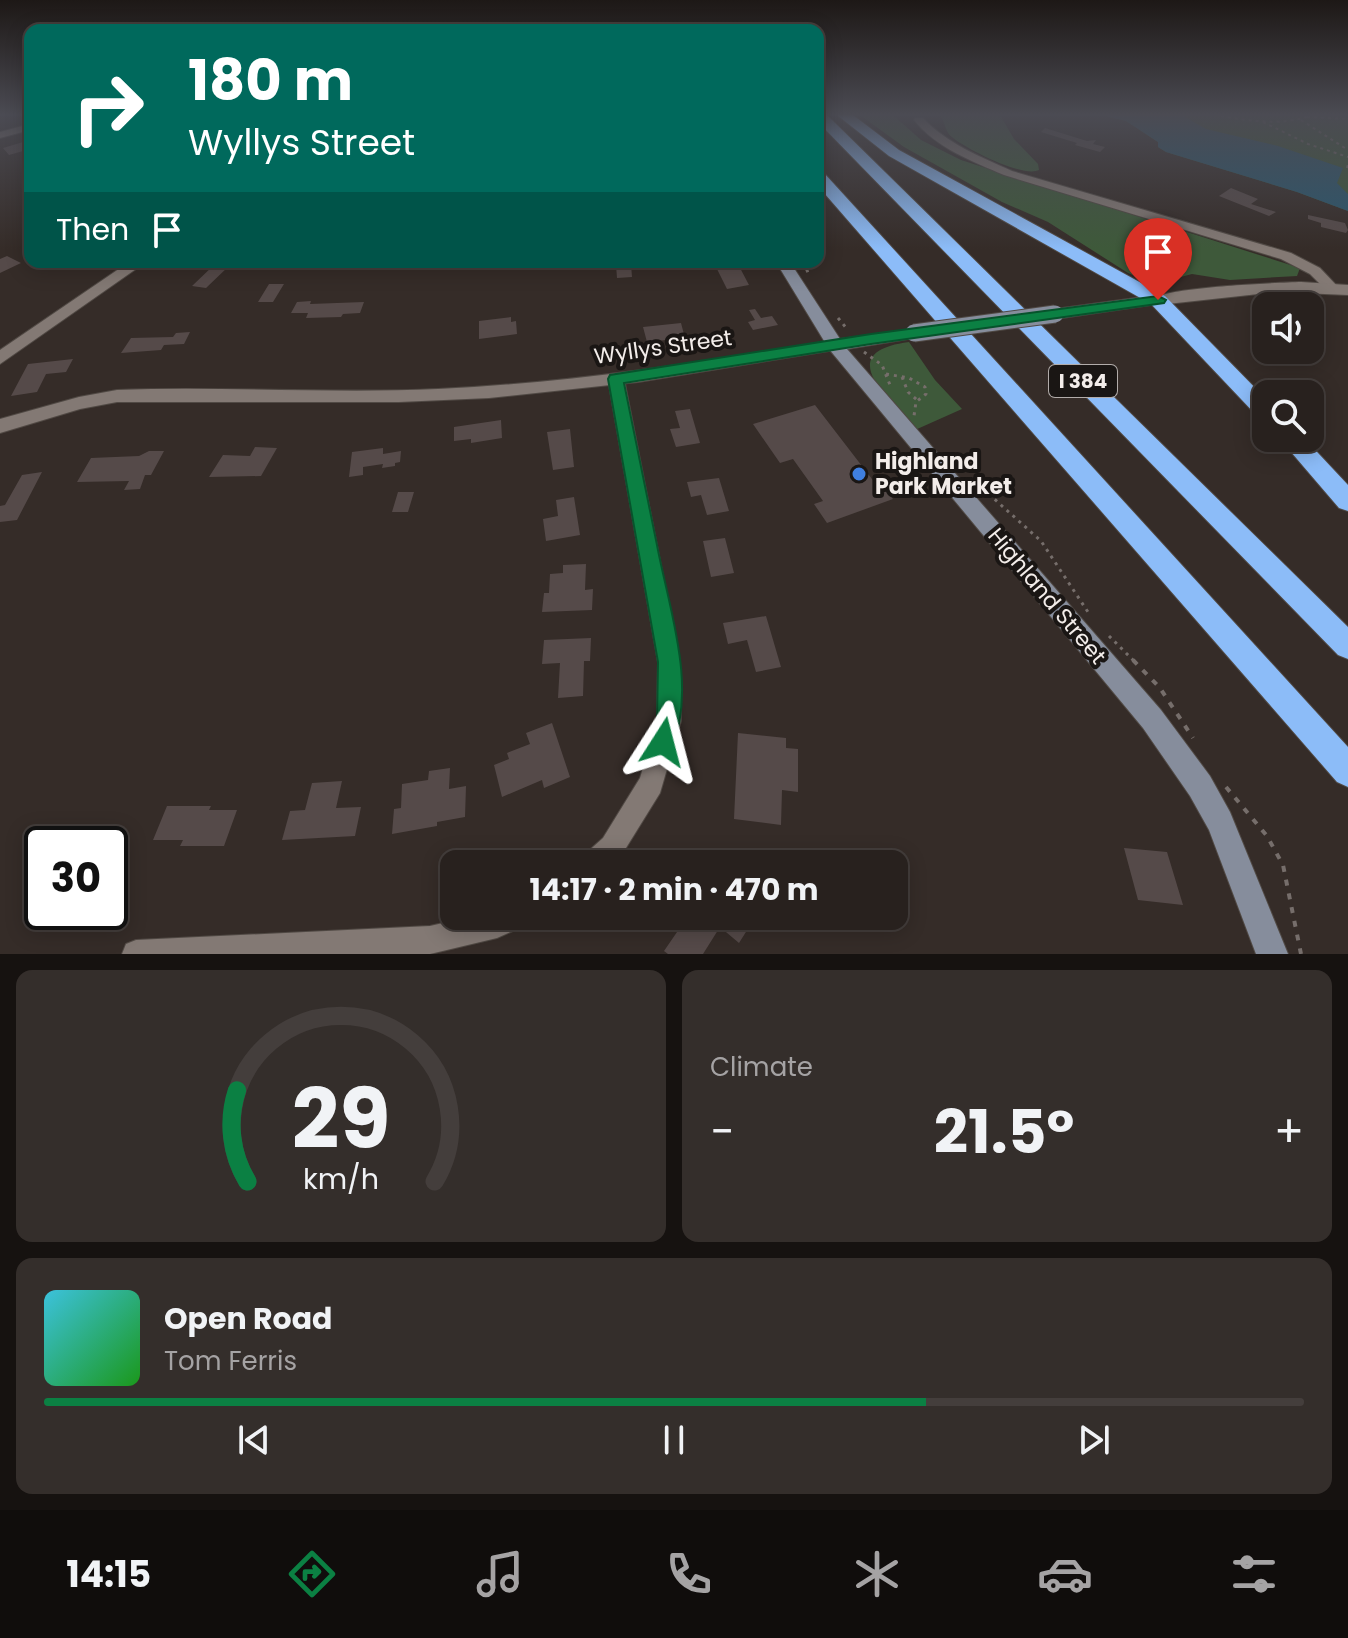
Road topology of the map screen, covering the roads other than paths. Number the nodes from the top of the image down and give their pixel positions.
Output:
1 (863, 160) edge
2 (905, 160) edge
3 (979, 160) edge
4 (824, 183) edge
5 (130, 268) edge
6 (787, 268) edge
7 (1340, 289) edge
8 (1158, 300) junction
9 (835, 345) junction
10 (0, 358) edge
11 (616, 379) junction
12 (1252, 397) edge
13 (0, 426) edge
14 (1304, 452) edge
15 (1339, 487) edge
16 (1348, 501) edge
17 (1348, 646) edge
18 (1348, 771) edge
19 (609, 850) edge
20 (472, 930) edge
21 (136, 954) edge
22 (1272, 954) edge

1 - 17 highway, I 384
2 - 8 highway
3 - 7 street
4 - 18 highway, I 384
5 - 10 street
6 - 9 main road, Highland Street
7 - 8 street, Wyllys Street
8 - 9 main road, Wyllys Street, bridge
8 - 12 highway
9 - 11 street, Wyllys Street
9 - 22 main road, Highland Street
11 - 13 street, Wyllys Street
11 - 19 street
14 - 15 highway
15 - 16 highway
20 - 21 street

